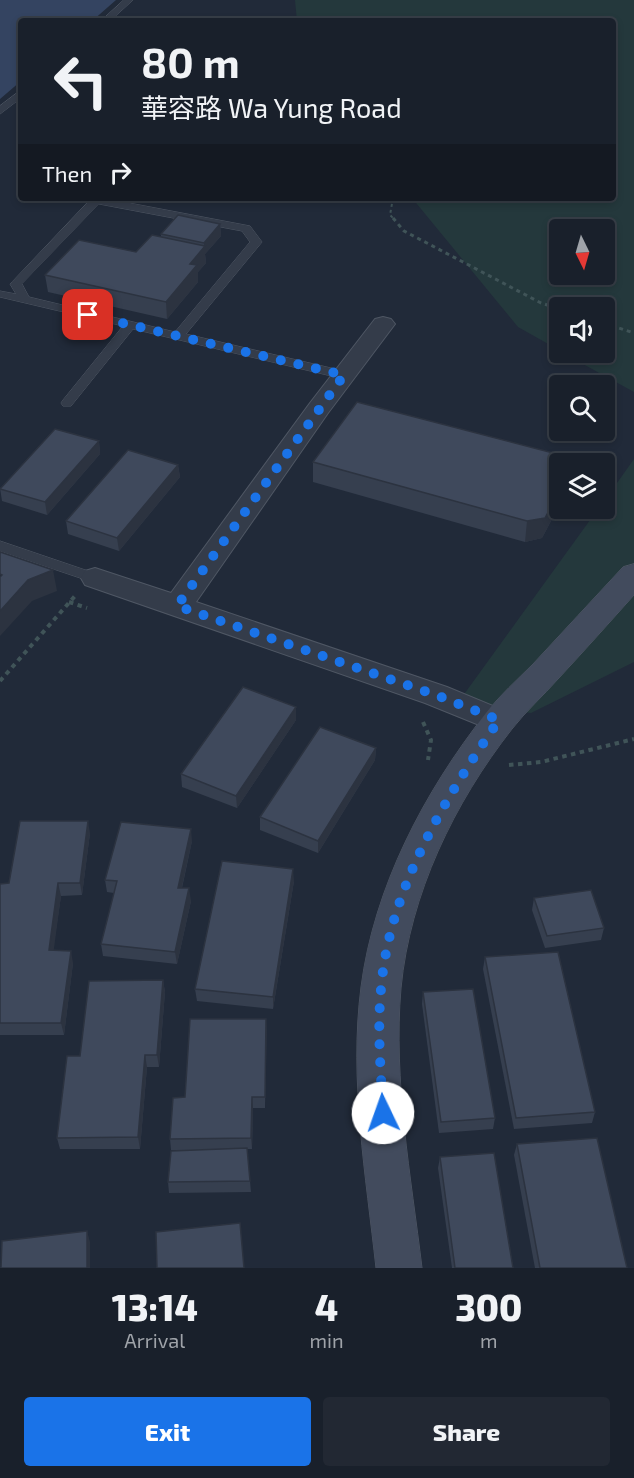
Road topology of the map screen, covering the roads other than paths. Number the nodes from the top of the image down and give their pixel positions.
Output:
1 (129, 0) edge
2 (108, 18) edge
3 (18, 97) edge
4 (0, 111) edge
5 (95, 201) edge
6 (107, 201) edge
7 (0, 294) edge
8 (25, 300) junction
9 (383, 324) dead end
10 (130, 325) junction
11 (178, 336) junction
12 (344, 375) junction
13 (67, 403) dead end
14 (0, 546) edge
15 (634, 575) edge
16 (95, 578) joint
17 (177, 606) junction
18 (499, 720) junction
19 (399, 1268) edge

1 - 2 lane
3 - 4 lane
5 - 8 lane
6 - 11 lane
7 - 8 lane
8 - 10 lane
9 - 12 street
10 - 11 lane
10 - 13 lane
11 - 12 lane
12 - 17 street
14 - 16 lane
15 - 18 street
16 - 17 street
17 - 18 street
18 - 19 street

